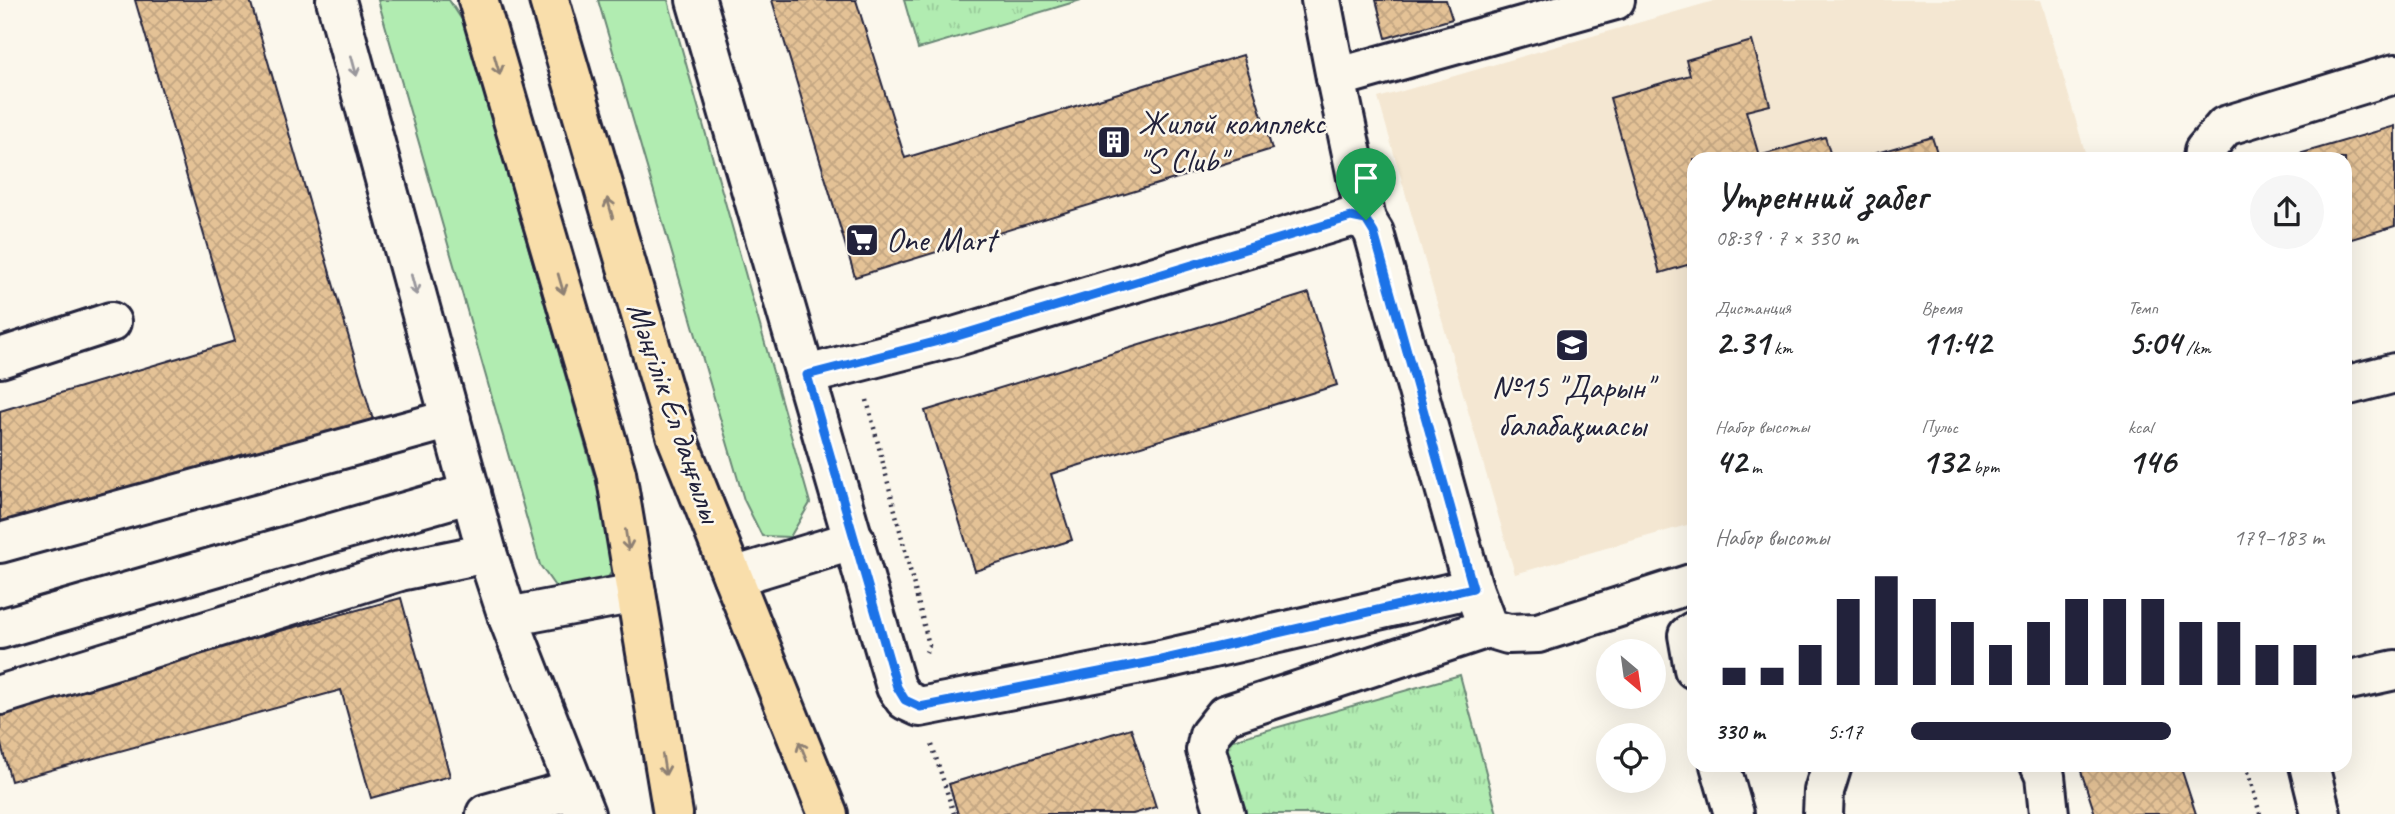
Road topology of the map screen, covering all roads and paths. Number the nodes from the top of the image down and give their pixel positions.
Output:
1 (336, 0) edge
2 (478, 0) edge
3 (549, 0) edge
4 (696, 0) edge
5 (1321, 0) edge
6 (1615, 0) edge
7 (2395, 74) edge
8 (1336, 78) junction
9 (2204, 152) edge
10 (1366, 220) junction
11 (111, 322) dead end
12 (0, 358) edge
13 (858, 364) junction
14 (2395, 373) edge
15 (807, 375) junction
16 (2352, 384) edge
17 (451, 419) junction
18 (471, 494) junction
19 (855, 540) junction
20 (0, 543) edge
21 (487, 553) junction
22 (733, 577) junction
23 (1687, 585) edge
24 (1473, 588) junction
25 (636, 593) junction
26 (508, 617) junction
27 (1488, 628) junction
28 (0, 629) edge
29 (2395, 670) edge
30 (2352, 679) edge
31 (0, 695) edge
32 (908, 697) junction
33 (1722, 772) edge
34 (1745, 772) edge
35 (1830, 772) edge
36 (2042, 772) edge
37 (2248, 772) edge
38 (2311, 772) edge
39 (580, 802) edge
40 (486, 814) edge
41 (673, 814) edge
42 (828, 814) edge
43 (954, 814) edge
44 (1225, 814) edge
45 (1734, 814) edge
46 (1756, 814) edge
47 (1823, 814) edge
48 (2049, 814) edge
49 (2260, 814) edge
50 (2321, 814) edge

1 -> 17 street
2 -> 25 main road, Мәңгілік Ел даңғылы
22 -> 3 main road, Мәңгілік Ел даңғылы
4 - 15 street
5 - 8 street
6 - 8 street
7 - 9 street
8 - 10 street
10 - 13 street
10 - 24 street
11 - 12 street
13 - 15 street
13 - 32 path
14 - 16 street
15 - 19 street
17 - 18 street
17 - 20 street
18 - 21 street
18 - 28 street
19 - 22 street
19 - 32 street
21 - 26 street
21 - 31 street
42 -> 22 main road, Мәңгілік Ел даңғылы
23 - 27 street
24 - 27 street
24 - 32 street
25 - 26 street
25 -> 41 main road, Мәңгілік Ел даңғылы
26 - 39 street
27 - 44 street
29 - 30 street
32 - 43 path
33 - 45 street
34 - 46 street
35 - 47 street
36 - 48 street
37 - 49 path
38 - 50 street
39 - 40 street

